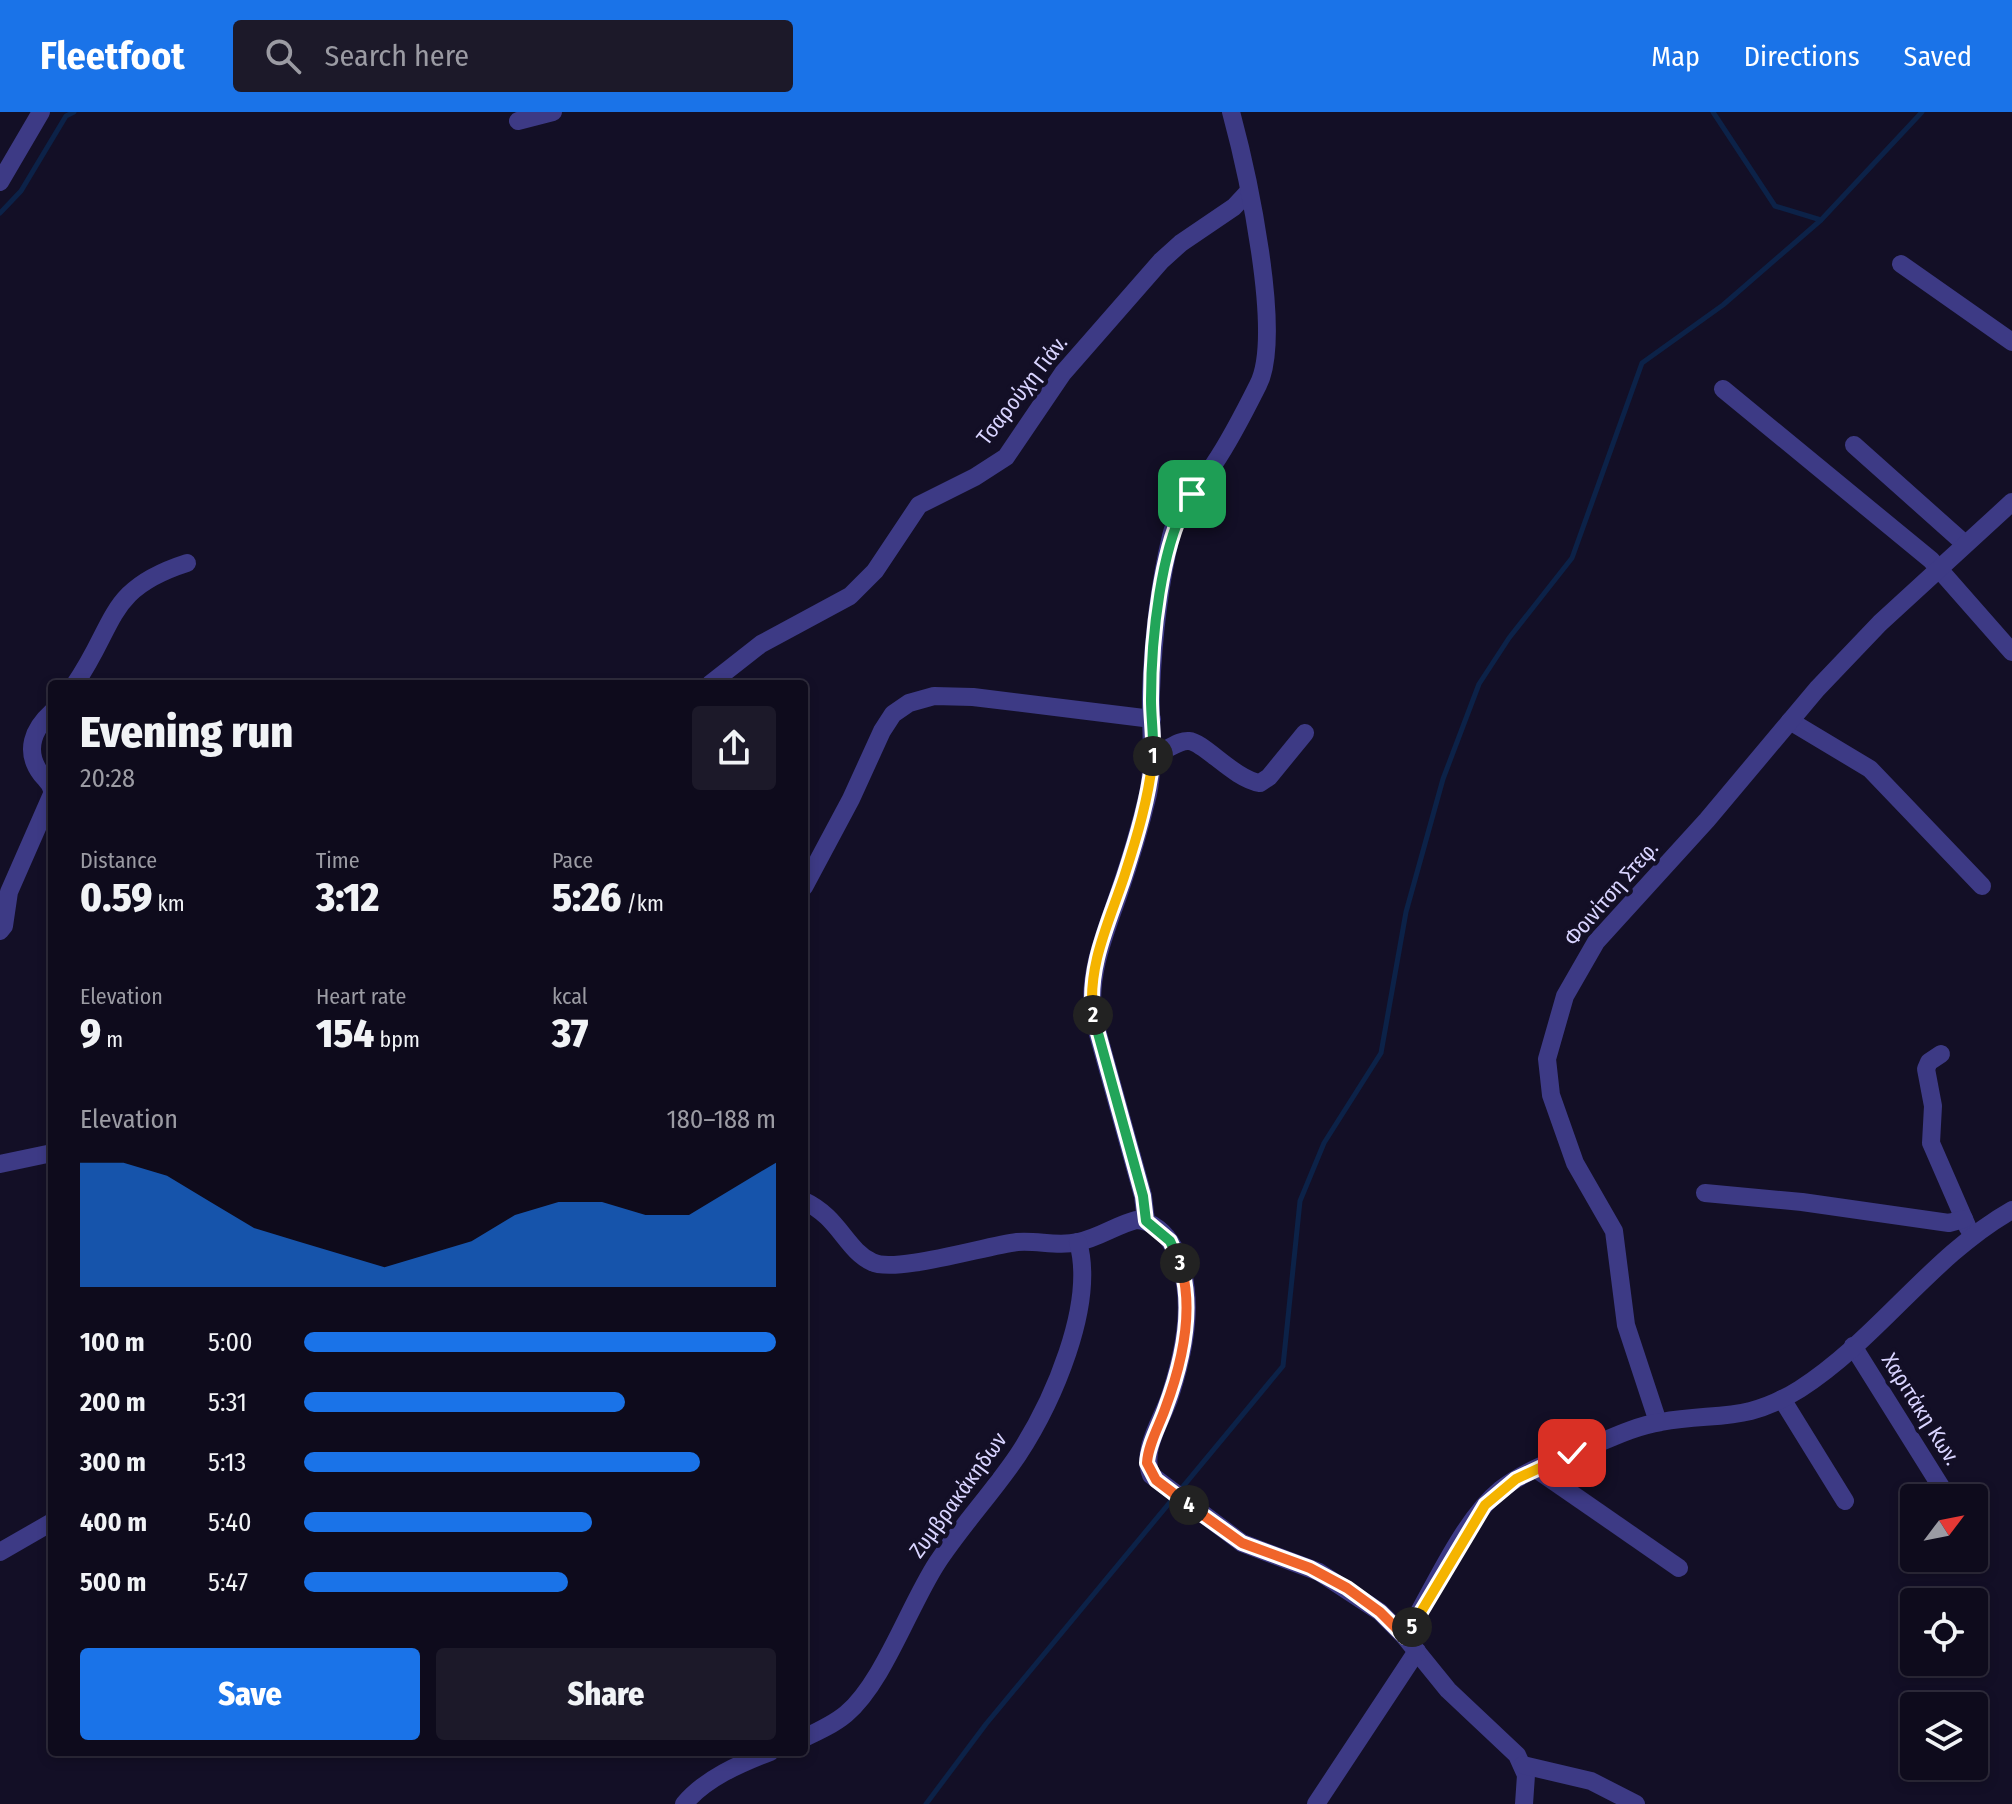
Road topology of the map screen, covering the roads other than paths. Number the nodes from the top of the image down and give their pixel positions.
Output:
1 (41, 112) edge
2 (553, 112) edge
3 (1231, 112) edge
4 (518, 121) dead end
5 (0, 182) edge
6 (1247, 193) junction
7 (1901, 264) dead end
8 (2012, 342) edge
9 (1723, 389) dead end
10 (1854, 445) dead end
11 (2012, 502) edge
12 (1965, 544) junction
13 (187, 563) dead end
14 (1939, 570) junction
15 (2012, 652) edge
16 (77, 680) edge
17 (715, 680) edge
18 (48, 716) edge
19 (1152, 719) junction
20 (1790, 721) junction
21 (1305, 733) dead end
22 (1154, 753) junction
23 (48, 785) edge
24 (48, 801) edge
25 (808, 880) edge
26 (1982, 886) dead end
27 (0, 931) edge
28 (1941, 1054) dead end
29 (48, 1154) edge
30 (0, 1164) edge
31 (1705, 1193) dead end
32 (808, 1204) edge
33 (2012, 1210) edge
34 (1146, 1221) junction
35 (1967, 1227) junction
36 (1078, 1242) junction
37 (1853, 1346) junction
38 (1782, 1399) junction
39 (1658, 1422) junction
40 (1536, 1469) junction
41 (1939, 1484) edge
42 (1845, 1501) dead end
43 (48, 1524) edge
44 (0, 1552) edge
45 (1679, 1568) dead end
46 (1411, 1644) junction
47 (808, 1736) edge
48 (761, 1756) edge
49 (1523, 1765) junction
50 (684, 1804) edge
51 (1316, 1804) edge
52 (1524, 1804) edge
53 (1636, 1804) edge

1 - 5 street
2 - 4 street
3 - 6 street
6 - 17 street, Τσαρούχη Γιάν.
6 - 19 street
7 - 8 street
9 - 14 street
10 - 12 street
11 - 12 street, Φοινίτση Στεφ.
12 - 14 street, Φοινίτση Στεφ.
13 - 16 street
14 - 15 street
14 - 20 street, Φοινίτση Στεφ.
18 - 23 street
19 - 22 street
19 - 25 street
20 - 26 street
20 - 39 street, Φοινίτση Στεφ.
21 - 22 street
22 - 34 street
24 - 27 street
28 - 35 street
29 - 30 street
31 - 35 street
32 - 36 street
33 - 35 street
34 - 36 street
34 - 46 street
35 - 37 street
36 - 47 street, Ζυμβρακάκηδων
37 - 38 street
37 - 41 street, Χαριτάκη Κων.
38 - 39 street
38 - 42 street
39 - 40 street
40 - 45 street
40 - 46 street
43 - 44 street
46 - 49 street
46 - 51 street
48 - 50 street
49 - 52 street
49 - 53 street

